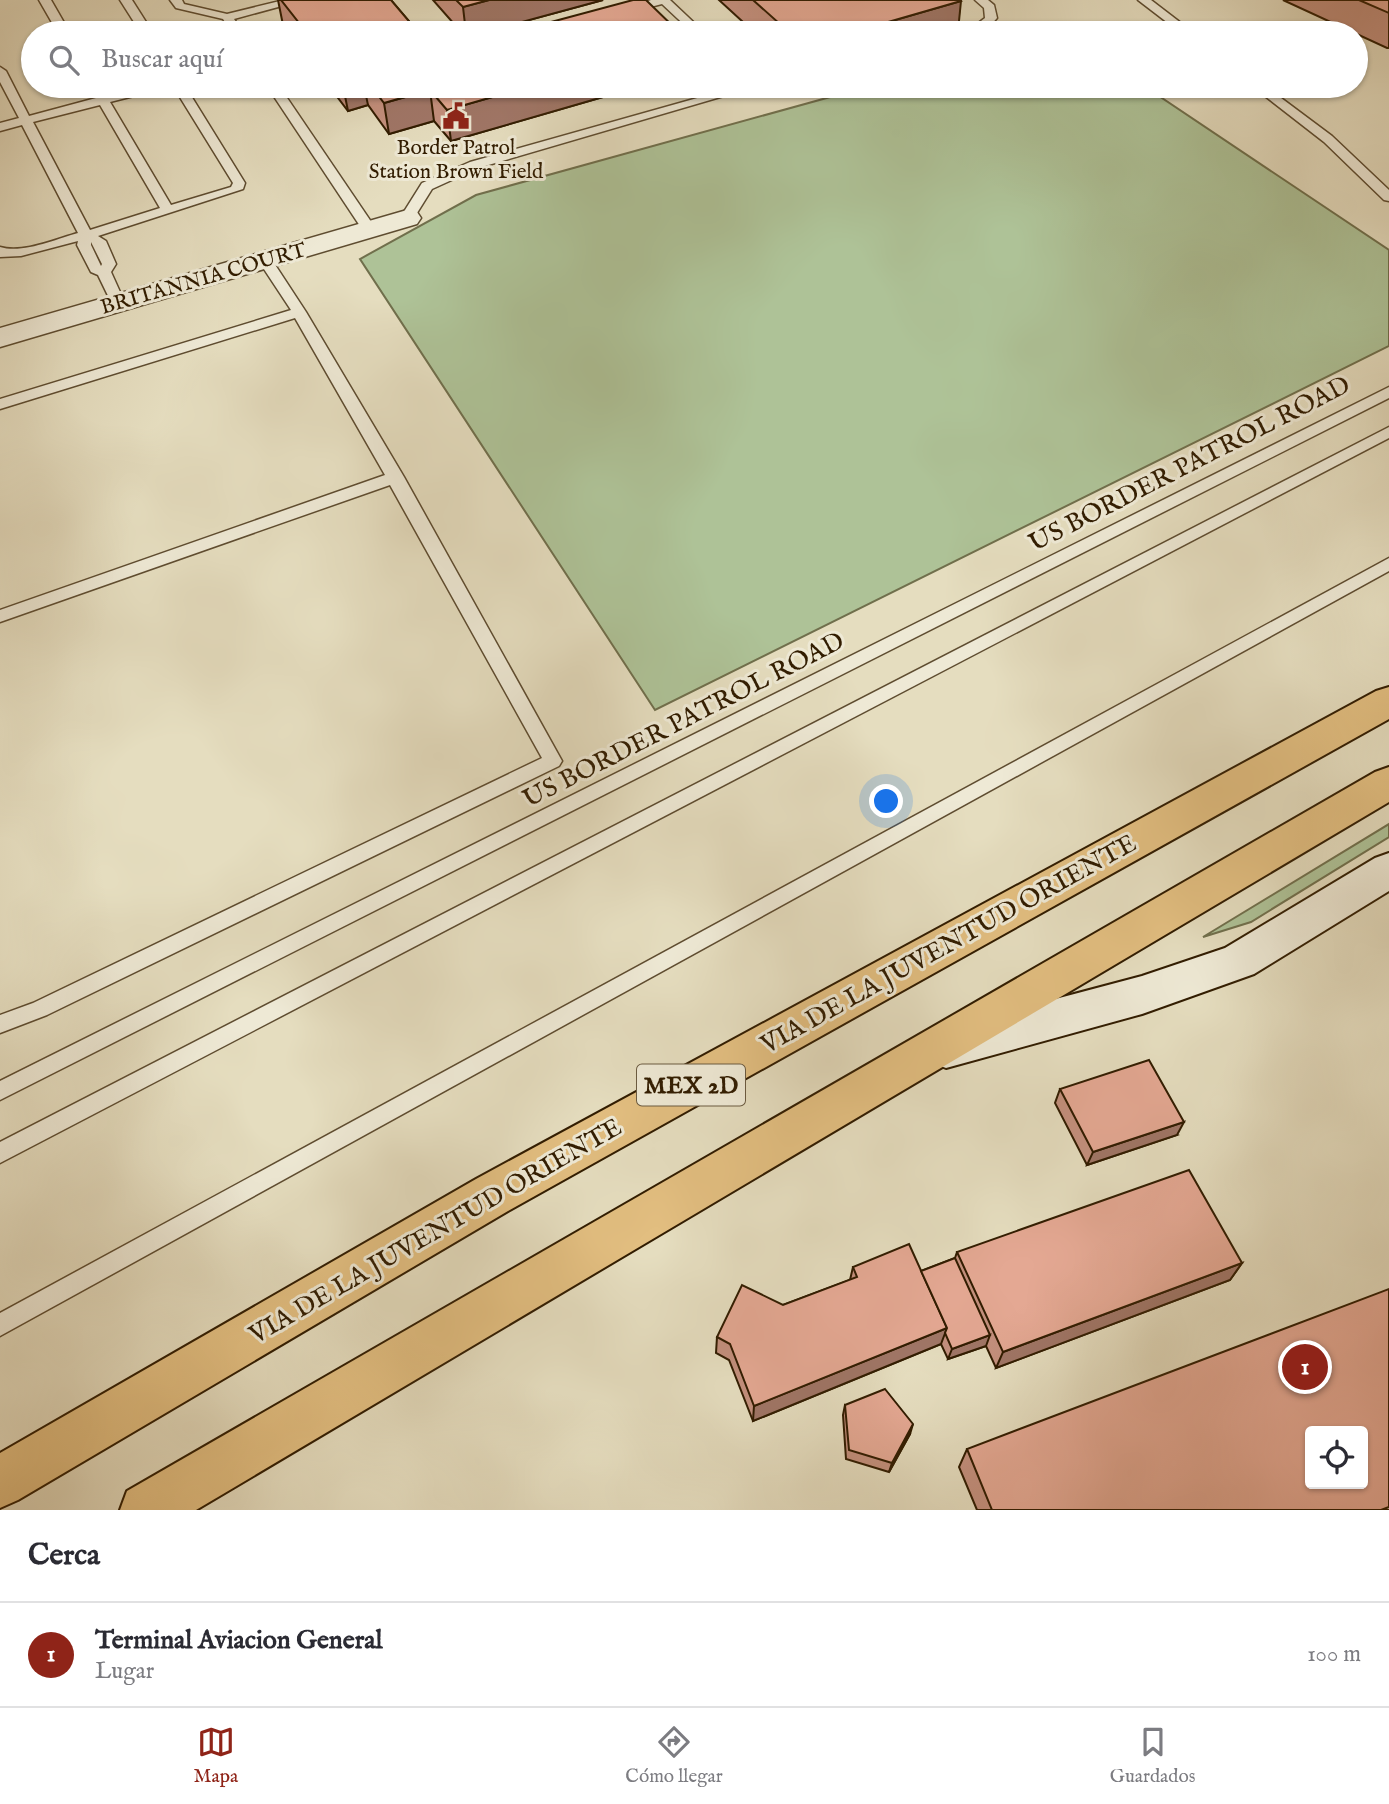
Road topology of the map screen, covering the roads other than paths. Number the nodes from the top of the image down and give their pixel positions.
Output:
1 (45, 0) edge
2 (126, 0) edge
3 (176, 0) edge
4 (298, 0) edge
5 (664, 0) edge
6 (981, 0) edge
7 (1144, 0) edge
8 (610, 15) edge
9 (228, 17) junction
10 (57, 21) edge
11 (139, 21) edge
12 (230, 21) edge
13 (686, 21) edge
14 (988, 21) edge
15 (1172, 21) edge
16 (0, 71) edge
17 (111, 98) edge
18 (186, 98) edge
19 (281, 98) edge
20 (710, 98) edge
21 (1274, 98) edge
22 (103, 100) junction
23 (26, 120) junction
24 (0, 127) edge
25 (1389, 197) edge
26 (168, 211) junction
27 (407, 218) joint
28 (369, 229) junction
29 (86, 235) junction
30 (0, 251) edge
31 (265, 260) junction
32 (118, 303) junction
33 (299, 312) junction
34 (0, 338) edge
35 (1389, 392) edge
36 (0, 404) edge
37 (1389, 432) edge
38 (396, 477) junction
39 (1389, 564) edge
40 (0, 615) edge
41 (1389, 701) edge
42 (1389, 783) edge
43 (1389, 870) edge
44 (0, 1024) edge
45 (937, 1050) junction
46 (0, 1091) edge
47 (0, 1153) edge
48 (0, 1325) edge
49 (0, 1482) edge
50 (146, 1510) edge

1 - 10 lane
2 - 11 lane
3 - 9 lane
4 - 9 lane
5 - 8 lane
5 - 13 lane
6 - 14 lane
7 - 15 lane
9 - 12 lane
16 - 23 lane
17 - 22 lane
18 - 26 lane
19 - 28 lane
20 - 27 lane
21 - 25 lane
22 - 23 lane
22 - 26 lane
23 - 24 lane
23 - 29 lane
26 - 29 lane
27 - 28 street, BRITANNIA COURT
28 - 31 street, BRITANNIA COURT
29 - 30 lane
29 - 32 lane
31 - 32 street, BRITANNIA COURT
31 - 33 lane
32 - 34 street, BRITANNIA COURT
33 - 36 lane
33 - 38 lane
35 - 46 lane, US BORDER PATROL ROAD
37 - 47 lane
38 - 40 lane
38 - 44 lane
39 - 48 lane
41 - 49 highway, VIA DE LA JUVENTUD ORIENTE / MEX 2D
42 - 45 highway
43 - 45 main road
45 - 50 highway

